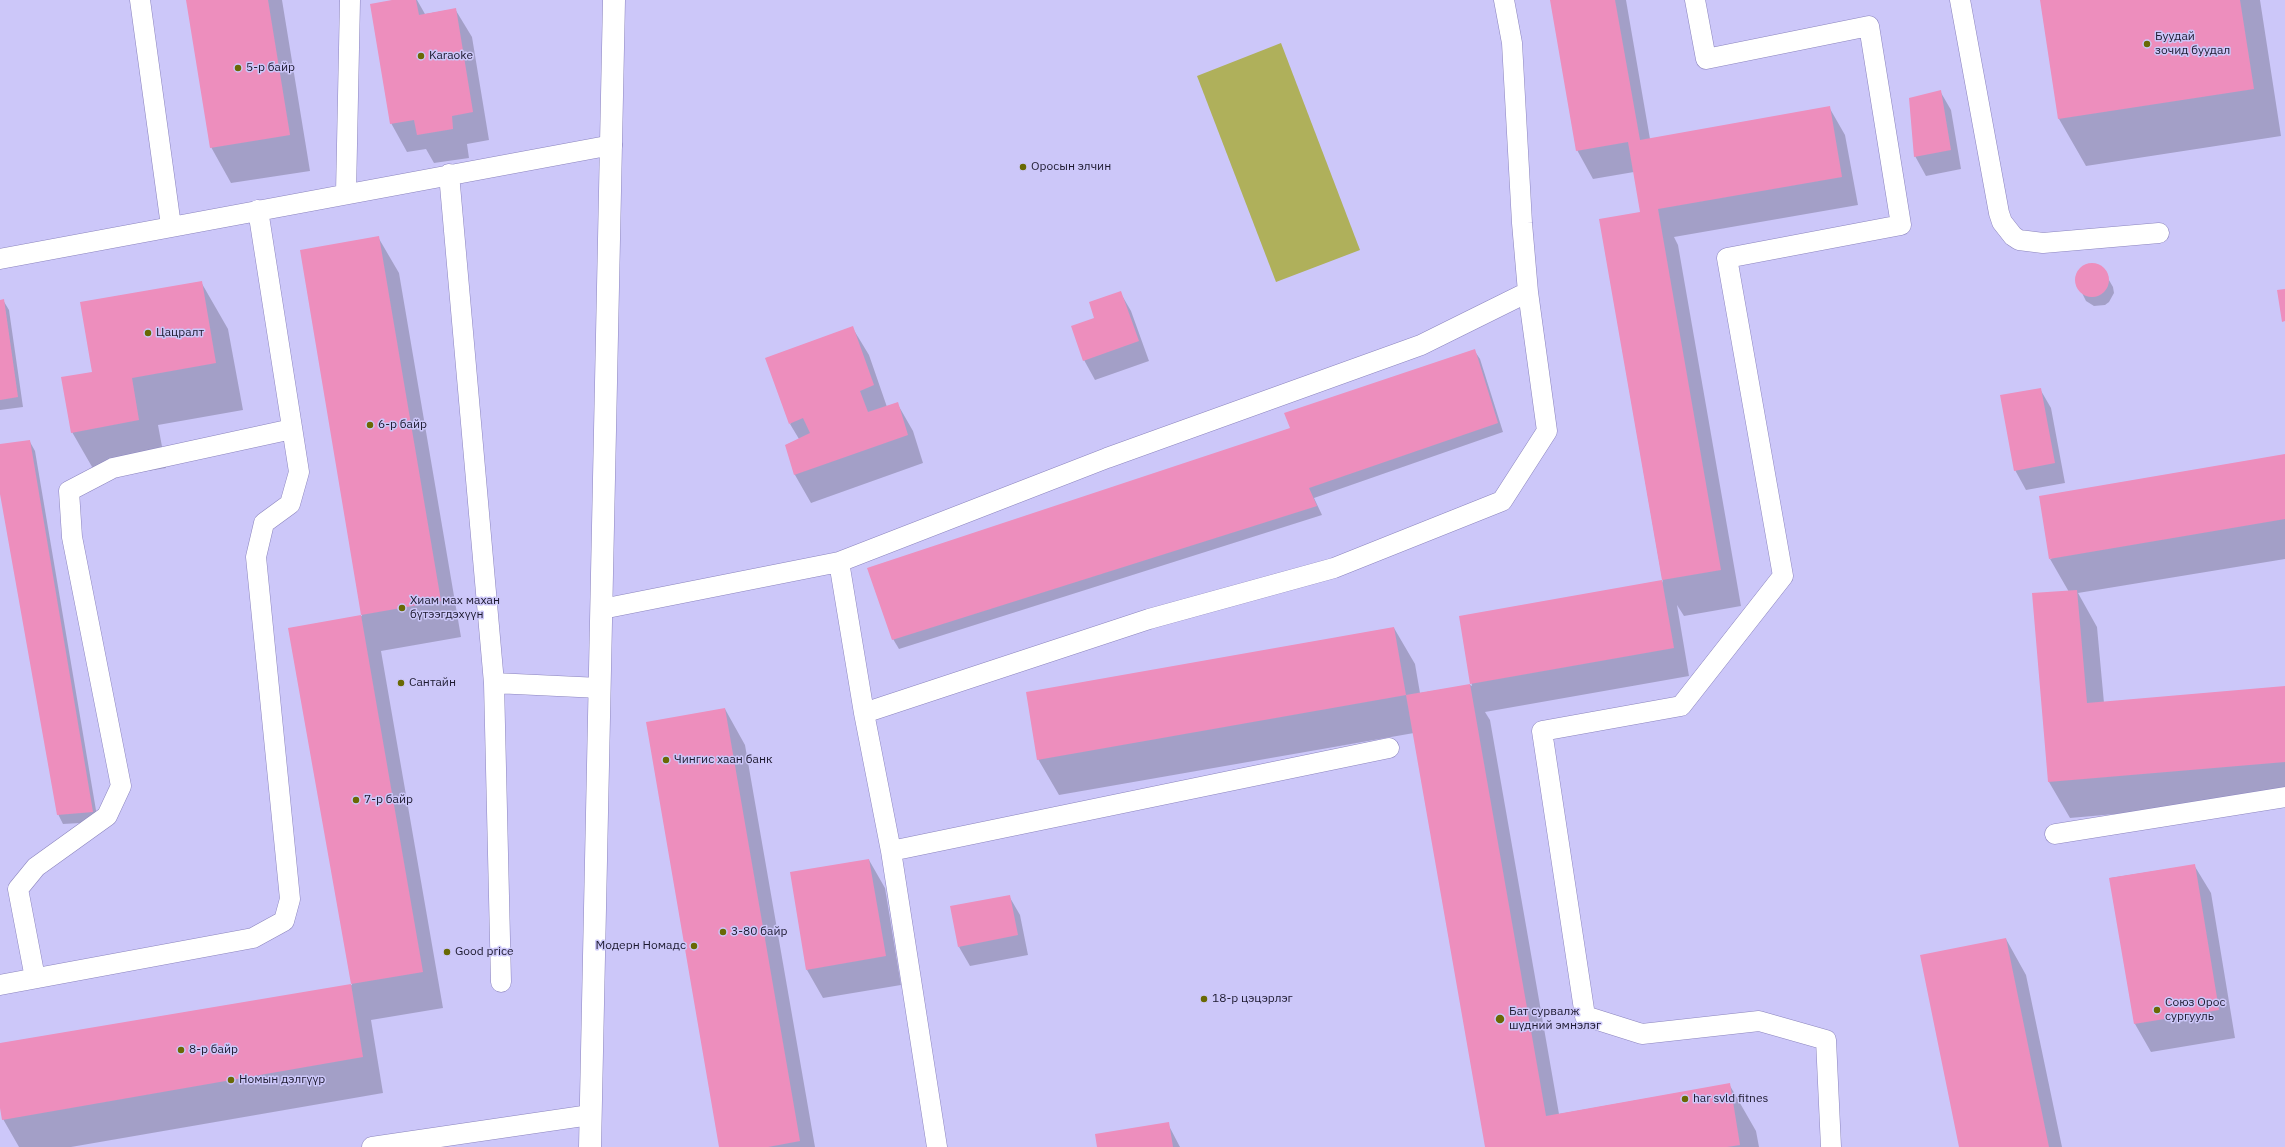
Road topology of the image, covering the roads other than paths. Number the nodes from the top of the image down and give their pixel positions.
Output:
1 (140, 0) edge
2 (350, 0) edge
3 (614, 0) edge
4 (1504, 0) edge
5 (1695, 0) edge
6 (1960, 0) edge
7 (612, 145) junction
8 (449, 174) junction
9 (346, 193) junction
10 (258, 210) junction
11 (171, 226) junction
12 (2159, 233) dead end
13 (0, 259) edge
14 (1528, 292) junction
15 (292, 429) junction
16 (839, 562) junction
17 (602, 609) junction
18 (494, 683) junction
19 (600, 688) junction
20 (864, 713) junction
21 (1389, 748) dead end
22 (2285, 797) edge
23 (2055, 834) dead end
24 (891, 851) junction
25 (35, 978) junction
26 (501, 982) dead end
27 (0, 985) edge
28 (590, 1115) junction
29 (372, 1147) edge
30 (590, 1147) edge
31 (937, 1147) edge
32 (1831, 1147) edge

1 - 11 lane
2 - 9 lane
3 - 7 street
4 - 14 lane
5 - 32 lane
6 - 12 lane
7 - 8 lane
7 - 17 street
8 - 9 lane
8 - 18 lane
9 - 10 lane
10 - 11 lane
10 - 15 lane
11 - 13 lane
14 - 16 lane
14 - 20 lane
15 - 25 lane
15 - 25 lane
16 - 17 lane
16 - 20 lane
17 - 19 street
18 - 19 lane
18 - 26 lane
19 - 28 street
20 - 24 lane
21 - 24 lane
22 - 23 lane
24 - 31 lane
25 - 27 lane
28 - 29 lane
28 - 30 street

